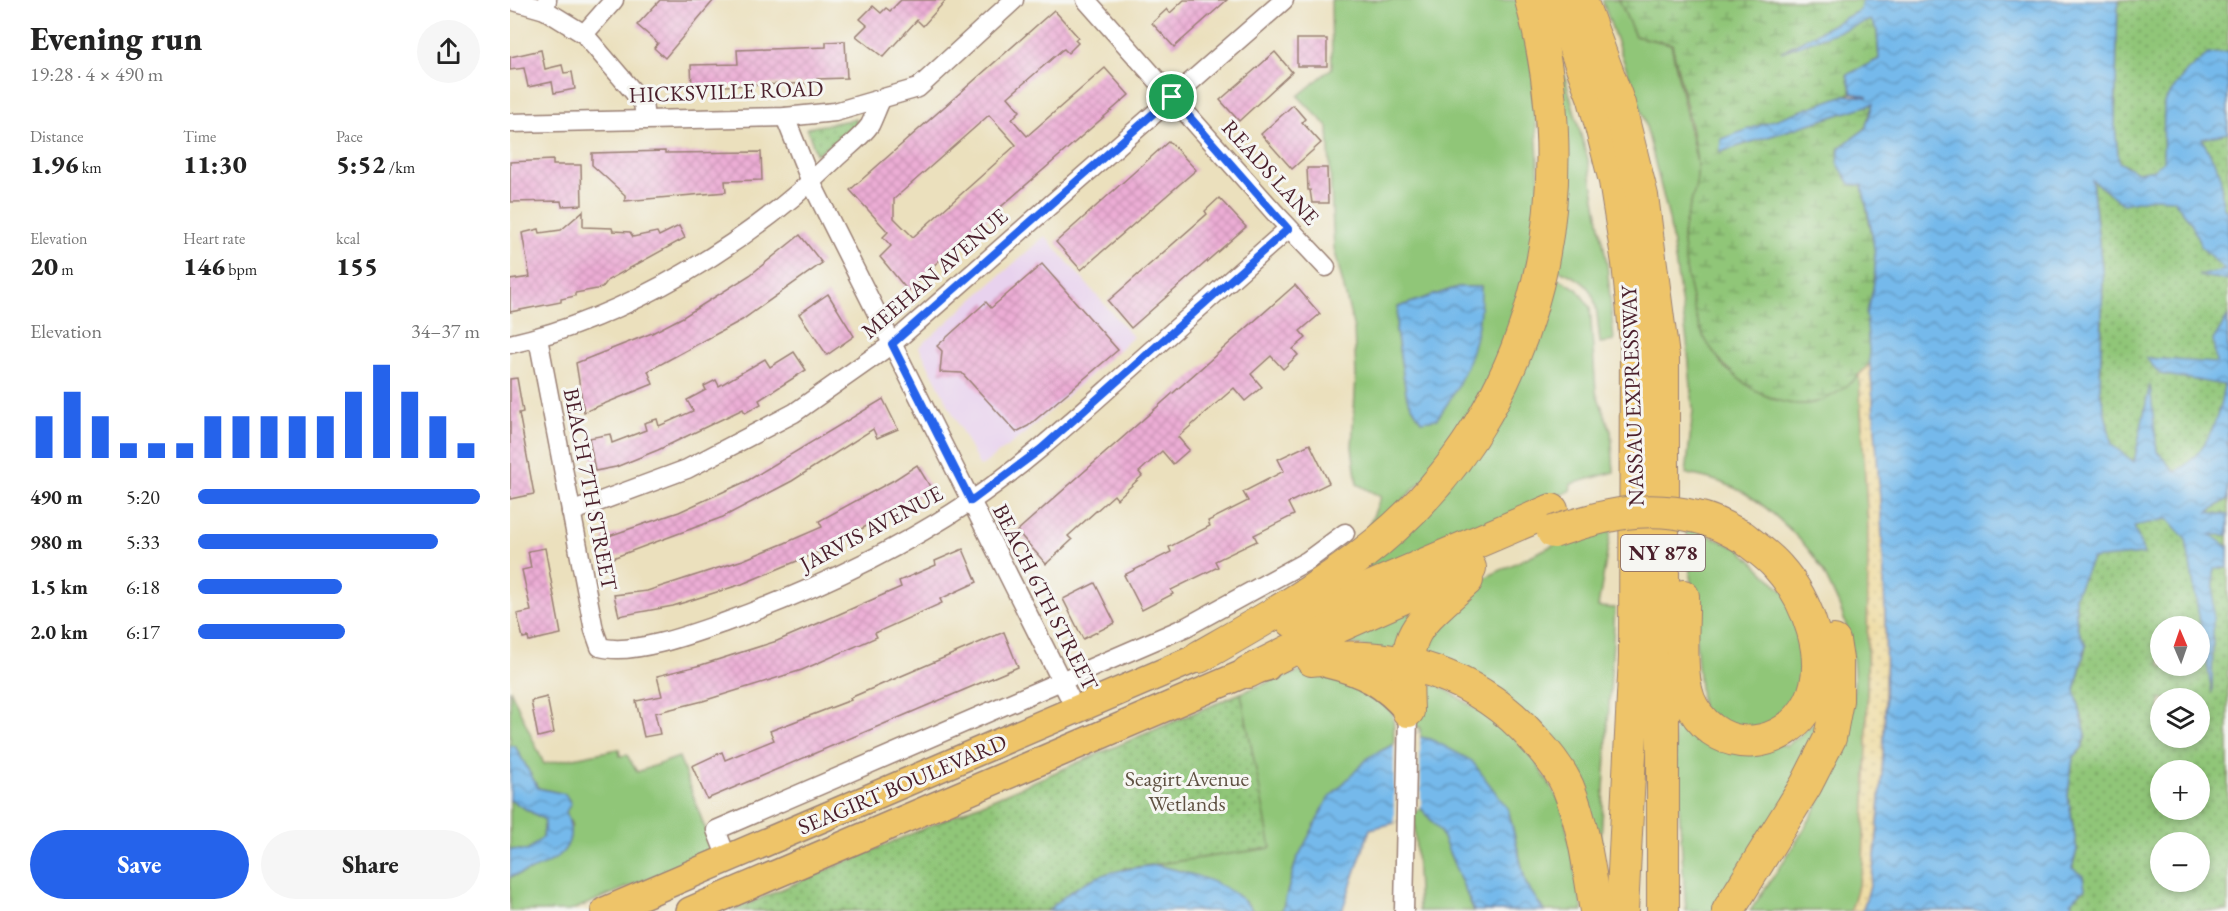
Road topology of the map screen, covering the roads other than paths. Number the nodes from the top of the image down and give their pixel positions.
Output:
1 (510, 0) edge
2 (614, 0) edge
3 (1014, 0) edge
4 (1086, 0) edge
5 (1284, 0) edge
6 (1531, 0) edge
7 (1557, 0) edge
8 (1581, 0) edge
9 (546, 5) edge
10 (584, 34) junction
11 (1172, 97) junction
12 (880, 100) junction
13 (785, 117) junction
14 (645, 118) junction
15 (510, 123) edge
16 (811, 182) junction
17 (1642, 196) junction
18 (1288, 229) junction
19 (1326, 267) dead end
20 (538, 338) junction
21 (510, 344) edge
22 (892, 344) junction
23 (971, 501) junction
24 (571, 513) junction
25 (1553, 521) junction
26 (1743, 525) junction
27 (1346, 533) dead end
28 (1490, 559) junction
29 (600, 647) joint
30 (1198, 657) junction
31 (1312, 660) junction
32 (1406, 663) junction
33 (1248, 672) junction
34 (1061, 680) junction
35 (1076, 710) junction
36 (1407, 724) junction
37 (727, 858) junction
38 (606, 911) edge
39 (690, 911) edge
40 (1404, 911) edge
41 (1596, 911) edge
42 (1622, 911) edge
43 (1663, 911) edge
44 (1728, 911) edge

1 - 9 street
2 - 10 street
3 - 12 street, HICKSVILLE ROAD
4 - 11 street, READS LANE
5 - 11 street, MEEHAN AVENUE
6 - 30 highway
7 - 42 highway, NASSAU EXPRESSWAY / NY 878
8 - 17 highway, NASSAU EXPRESSWAY / NY 878
9 - 10 street
10 - 14 street
11 - 18 street, READS LANE
11 - 22 street, MEEHAN AVENUE
12 - 13 street, HICKSVILLE ROAD
12 - 16 street
13 - 14 street, HICKSVILLE ROAD
13 - 16 street, BEACH 6TH STREET
14 - 15 street, HICKSVILLE ROAD
16 - 20 street
16 - 22 street, BEACH 6TH STREET
17 - 26 highway
17 - 43 highway, NASSAU EXPRESSWAY / NY 878
18 - 19 street, READS LANE
18 - 23 street, JARVIS AVENUE
20 - 21 street
20 - 24 street, BEACH 7TH STREET
22 - 23 street, BEACH 6TH STREET
22 - 24 street, MEEHAN AVENUE
23 - 29 street, JARVIS AVENUE
23 - 34 street, BEACH 6TH STREET
24 - 29 street, BEACH 7TH STREET
25 - 26 highway, bridge
25 - 28 highway
25 - 30 highway
26 - 44 highway
27 - 34 street
28 - 32 highway
28 - 33 highway
30 - 35 main road, SEAGIRT BOULEVARD
31 - 32 highway
31 - 33 main road, SEAGIRT BOULEVARD
31 - 36 main road
32 - 36 highway
32 - 41 highway
33 - 39 main road, SEAGIRT BOULEVARD
34 - 35 street, BEACH 6TH STREET
34 - 37 street
35 - 37 main road, SEAGIRT BOULEVARD
36 - 40 street
37 - 38 main road, SEAGIRT BOULEVARD

